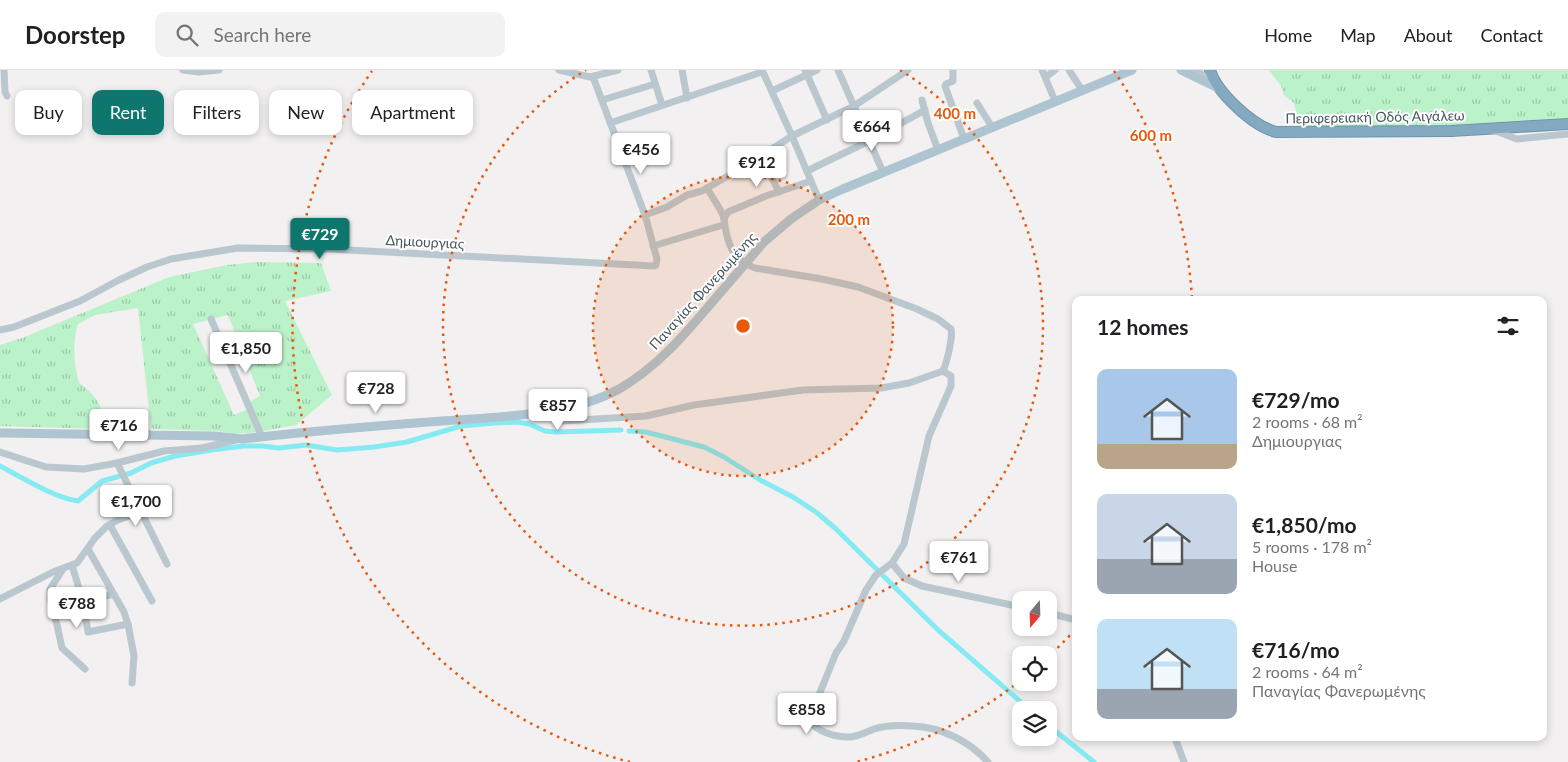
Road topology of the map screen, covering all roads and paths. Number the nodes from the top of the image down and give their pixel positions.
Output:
1 (4, 70) edge
2 (183, 70) edge
3 (219, 70) edge
4 (559, 70) edge
5 (651, 70) edge
6 (682, 70) edge
7 (817, 70) edge
8 (838, 70) edge
9 (908, 70) edge
10 (953, 70) edge
11 (1042, 70) edge
12 (1055, 70) edge
13 (1069, 70) edge
14 (1129, 70) edge
15 (1181, 70) edge
16 (1196, 70) edge
17 (1210, 70) edge
18 (612, 71) edge
19 (762, 71) edge
20 (806, 72) edge
21 (594, 77) junction
22 (1046, 78) junction
23 (1206, 81) junction
24 (655, 84) junction
25 (1220, 89) junction
26 (1082, 90) junction
27 (772, 91) junction
28 (4, 93) edge
29 (687, 98) junction
30 (602, 100) junction
31 (922, 100) dead end
32 (1055, 102) junction
33 (977, 103) dead end
34 (662, 105) junction
35 (854, 106) junction
36 (925, 110) junction
37 (827, 120) junction
38 (610, 123) junction
39 (1568, 124) edge
40 (992, 128) junction
41 (1490, 128) junction
42 (1568, 134) edge
43 (792, 136) junction
44 (964, 139) junction
45 (869, 141) junction
46 (938, 150) junction
47 (761, 156) junction
48 (807, 171) junction
49 (883, 172) junction
50 (811, 181) junction
51 (707, 188) junction
52 (779, 192) junction
53 (819, 200) junction
54 (645, 215) junction
55 (723, 222) junction
56 (653, 246) junction
57 (211, 319) dead end
58 (0, 330) edge
59 (943, 370) junction
60 (547, 411) junction
61 (0, 433) edge
62 (262, 437) junction
63 (239, 439) junction
64 (0, 452) edge
65 (117, 463) junction
66 (139, 508) junction
67 (110, 524) junction
68 (88, 549) junction
69 (892, 563) junction
70 (167, 564) dead end
71 (72, 565) junction
72 (63, 568) junction
73 (47, 575) junction
74 (54, 582) junction
75 (114, 594) junction
76 (0, 599) edge
77 (152, 600) dead end
78 (83, 602) junction
79 (1012, 606) edge
80 (1058, 615) edge
81 (1072, 619) edge
82 (128, 624) junction
83 (85, 669) dead end
84 (132, 683) dead end
85 (1176, 741) edge
86 (988, 762) edge
87 (1184, 762) edge

1 - 28 street
2 - 3 street
4 - 21 street
5 - 24 street
6 - 29 street
7 - 20 street
8 - 35 street
9 - 35 street
10 - 44 street
11 - 22 street
12 - 22 street
13 - 26 street
14 - 26 main road, Παναγίας Φανερωμένης
15 - 23 main road
16 - 23 street
17 - 25 highway, Περιφερειακή Οδός Αιγάλεω
18 - 21 street
19 - 27 street
19 - 29 street
20 - 27 street
20 - 37 street
21 - 30 street
22 - 32 street
23 - 25 main road
24 - 30 street
24 - 34 street
25 - 41 highway, Περιφερειακή Οδός Αιγάλεω
26 - 32 main road, Παναγίας Φανερωμένης
27 - 43 street
29 - 34 street
30 - 38 street
31 - 36 street
32 - 40 main road, Παναγίας Φανερωμένης
33 - 40 street
34 - 38 street
35 - 37 street
35 - 45 street
36 - 45 street
36 - 46 street
37 - 43 street
38 - 54 street
39 - 41 highway, Περιφερειακή Οδός Αιγάλεω
40 - 44 main road, Παναγίας Φανερωμένης
41 - 42 street
43 - 47 street
43 - 48 street
44 - 46 main road, Παναγίας Φανερωμένης
45 - 48 street
45 - 49 street
46 - 49 main road, Παναγίας Φανερωμένης
47 - 51 street
47 - 52 street
48 - 50 street
49 - 53 main road, Παναγίας Φανερωμένης
50 - 52 street
50 - 53 street
51 - 54 street
51 - 55 street
52 - 55 street
53 - 60 main road, Παναγίας Φανερωμένης, bridge
54 - 56 street
55 - 56 street
55 - 59 street
56 - 58 street, Δημιουργιας
57 - 62 street
59 - 60 street
59 - 69 street
60 - 62 main road, Παναγίας Φανερωμένης
61 - 63 main road, Παναγίας Φανερωμένης
62 - 63 main road, Παναγίας Φανερωμένης
63 - 65 street
64 - 65 street
65 - 66 street
66 - 67 street
66 - 70 street
67 - 68 street
67 - 77 street
68 - 71 street
68 - 75 street
69 - 79 street
69 - 86 street
71 - 72 street
71 - 78 street
72 - 73 street
72 - 74 street
73 - 74 street
73 - 76 street
74 - 83 street
75 - 78 street
75 - 82 street
78 - 82 street
80 - 81 street
82 - 84 street
85 - 87 street

